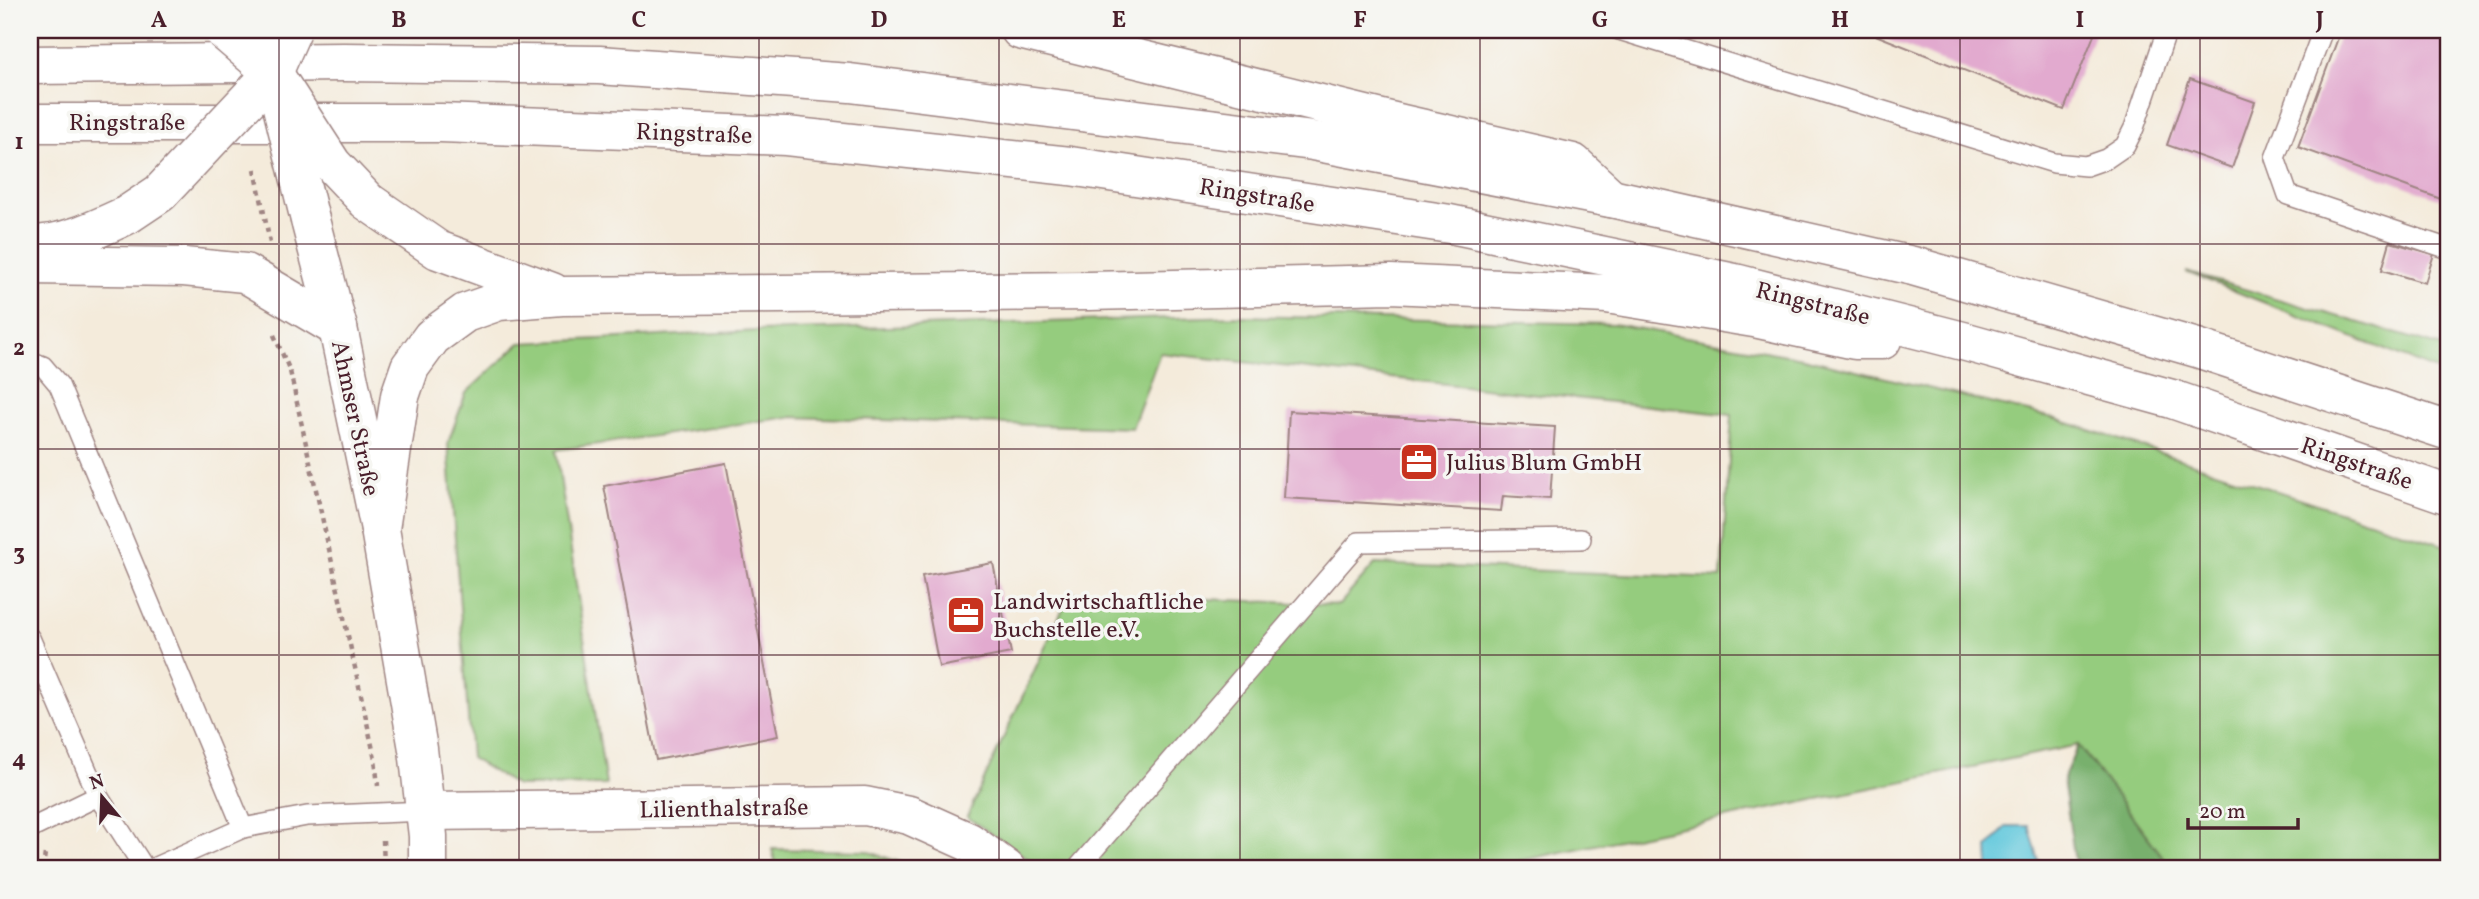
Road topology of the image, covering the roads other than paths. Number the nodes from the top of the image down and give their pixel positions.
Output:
1 (223, 30) edge
2 (262, 30) edge
3 (292, 30) edge
4 (1020, 30) edge
5 (1619, 30) edge
6 (2167, 30) edge
7 (2323, 30) edge
8 (30, 65) edge
9 (272, 73) junction
10 (30, 123) edge
11 (1612, 198) junction
12 (30, 244) edge
13 (2449, 249) edge
14 (30, 265) edge
15 (562, 296) junction
16 (338, 328) junction
17 (1963, 341) junction
18 (30, 361) edge
19 (2449, 431) edge
20 (2449, 495) edge
21 (380, 529) junction
22 (1581, 539) dead end
23 (30, 638) edge
24 (98, 796) junction
25 (426, 811) junction
26 (243, 828) junction
27 (30, 829) edge
28 (145, 869) edge
29 (151, 869) edge
30 (428, 869) edge
31 (1006, 869) edge
32 (1077, 869) edge

1 - 9 main road, bridge
2 - 9 main road, Ahmser Straße, bridge
3 - 9 main road, bridge
4 - 11 main road
5 - 6 lane
7 - 13 lane
8 - 11 main road
9 - 12 main road, bridge
9 - 15 main road, bridge
9 - 16 main road, Ahmser Straße, bridge
10 - 17 main road, Ringstraße
11 - 19 main road
14 - 16 main road
15 - 17 main road
15 - 21 main road
16 - 21 main road, Ahmser Straße
17 - 20 main road, Ringstraße
18 - 26 lane
21 - 25 main road, Ahmser Straße
22 - 32 lane
23 - 24 lane
24 - 27 lane
24 - 28 lane
25 - 26 lane
25 - 30 main road, Ahmser Straße
25 - 31 main road, Lilienthalstraße
26 - 29 lane

